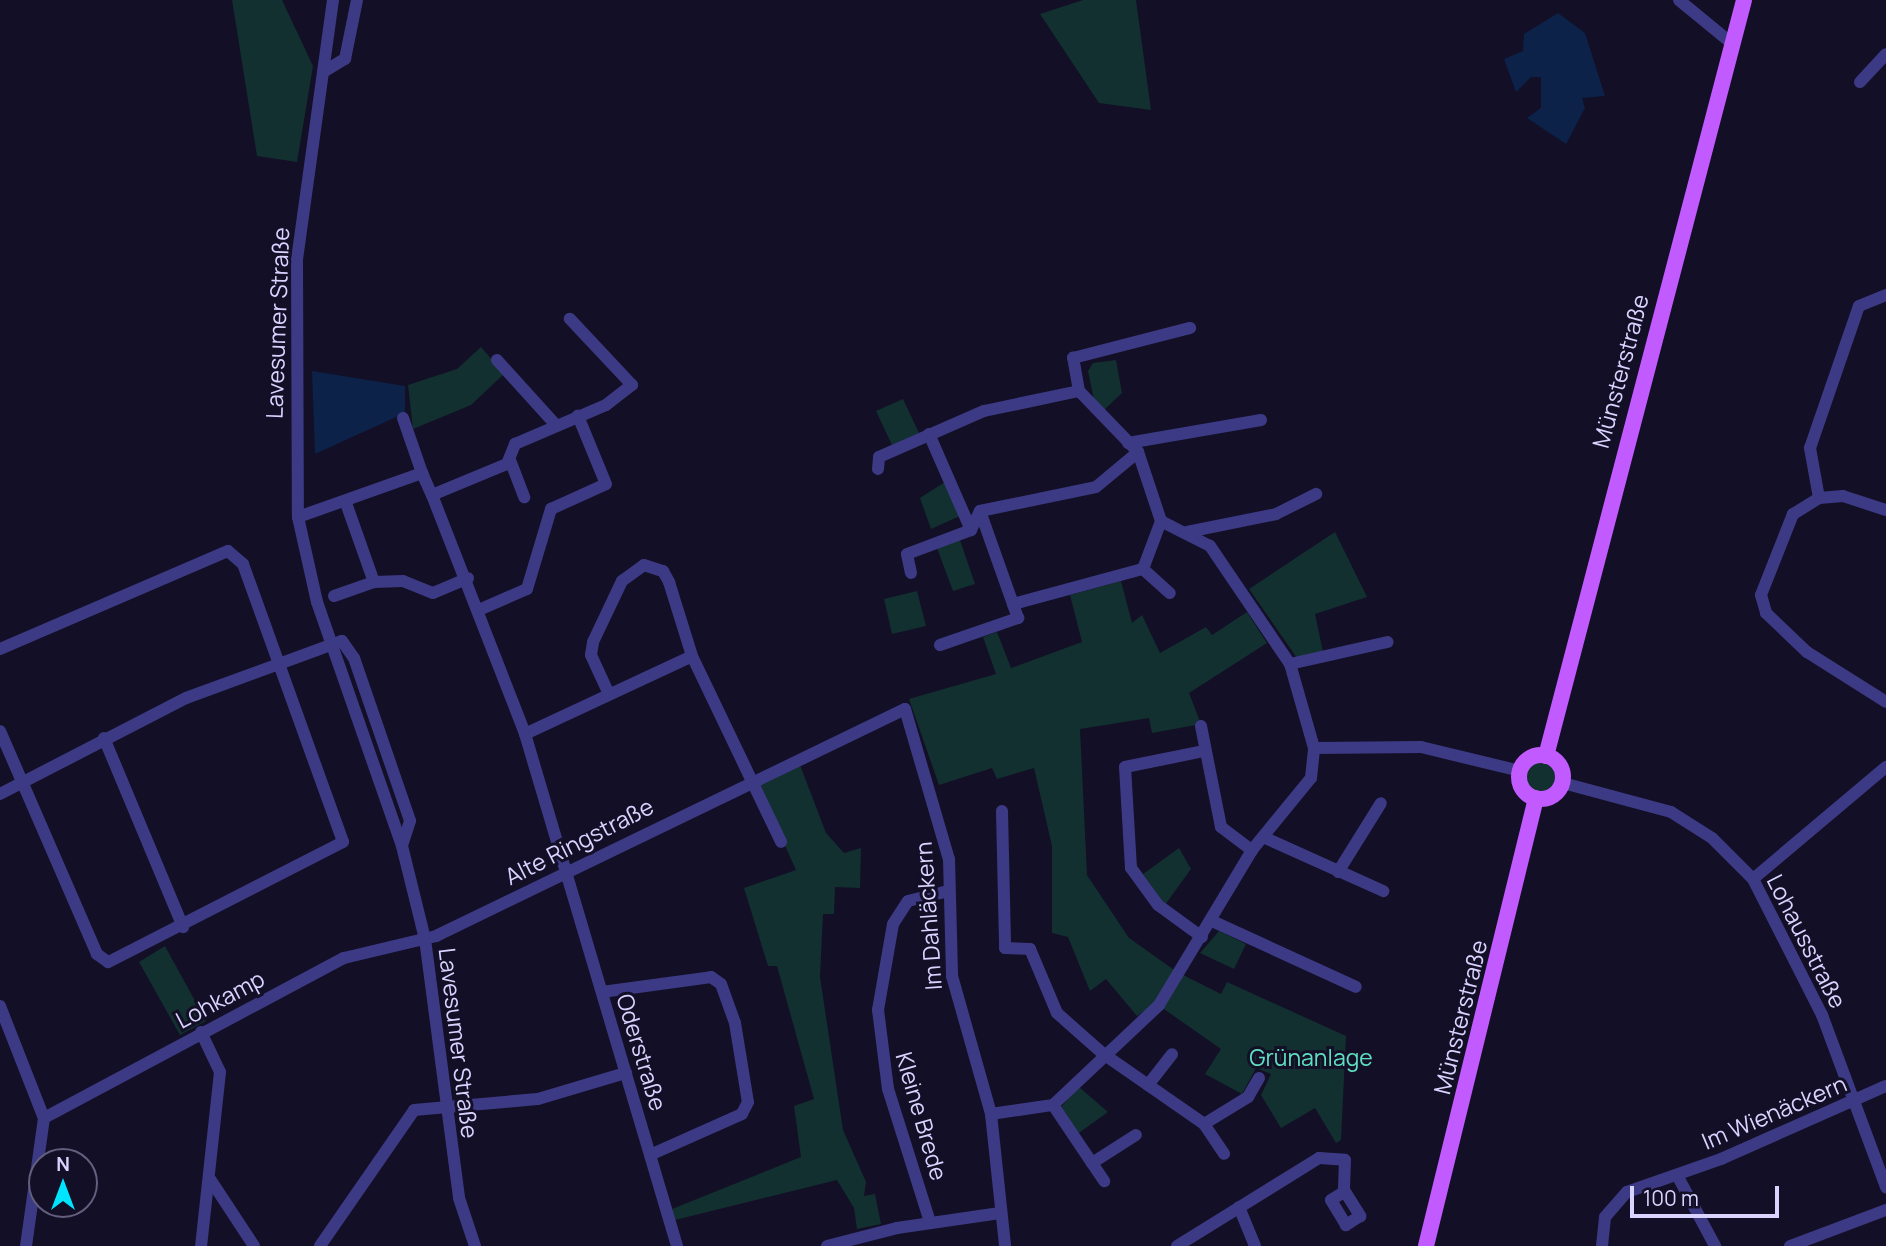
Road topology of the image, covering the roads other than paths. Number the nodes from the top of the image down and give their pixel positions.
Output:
1 (333, 0) edge
2 (357, 0) edge
3 (1679, 0) edge
4 (1744, 0) edge
5 (1730, 42) junction
6 (1886, 54) edge
7 (323, 72) junction
8 (1860, 82) dead end
9 (1886, 295) edge
10 (570, 319) dead end
11 (1189, 328) dead end
12 (497, 360) dead end
13 (1079, 391) junction
14 (578, 416) junction
15 (403, 418) dead end
16 (1261, 420) dead end
17 (556, 425) junction
18 (929, 434) junction
19 (1128, 443) junction
20 (1138, 452) junction
21 (510, 460) junction
22 (878, 468) dead end
23 (422, 473) junction
24 (1316, 494) dead end
25 (432, 495) junction
26 (524, 497) dead end
27 (1819, 498) junction
28 (346, 503) junction
29 (1886, 510) edge
30 (980, 511) junction
31 (298, 517) junction
32 (1161, 521) junction
33 (971, 530) junction
34 (1187, 532) junction
35 (1143, 569) junction
36 (911, 573) dead end
37 (468, 578) junction
38 (374, 582) junction
39 (1170, 593) dead end
40 (334, 596) dead end
41 (1013, 604) junction
42 (481, 609) junction
43 (1388, 642) dead end
44 (333, 644) junction
45 (940, 645) dead end
46 (0, 649) edge
47 (692, 656) junction
48 (279, 663) junction
49 (1290, 664) junction
50 (608, 692) junction
51 (1886, 702) edge
52 (905, 709) joint
53 (1201, 726) dead end
54 (0, 731) edge
55 (525, 734) junction
56 (104, 738) junction
57 (1314, 748) junction
58 (1204, 751) junction
59 (1546, 756) junction
60 (1886, 767) edge
61 (1520, 771) junction
62 (751, 779) junction
63 (26, 780) junction
64 (1563, 783) junction
65 (0, 794) edge
66 (1536, 798) junction
67 (1381, 803) dead end
68 (1002, 811) dead end
69 (1263, 837) junction
70 (781, 842) dead end
71 (1252, 850) junction
72 (565, 872) junction
73 (1338, 872) junction
74 (1754, 879) junction
75 (948, 891) junction
76 (1383, 891) dead end
77 (1212, 920) junction
78 (184, 927) junction
79 (1202, 937) junction
80 (425, 939) junction
81 (1356, 987) dead end
82 (602, 992) junction
83 (0, 1006) edge
84 (201, 1032) junction
85 (1102, 1053) junction
86 (1172, 1054) dead end
87 (626, 1073) junction
88 (1259, 1078) dead end
89 (1147, 1085) junction
90 (1886, 1086) edge
91 (1854, 1100) junction
92 (443, 1105) junction
93 (1053, 1105) junction
94 (991, 1114) junction
95 (44, 1118) junction
96 (1204, 1124) junction
97 (1136, 1135) dead end
98 (652, 1154) junction
99 (1224, 1154) dead end
100 (1092, 1163) junction
101 (1677, 1175) junction
102 (210, 1179) junction
103 (1104, 1181) dead end
104 (1886, 1187) edge
105 (1345, 1192) dead end
106 (1239, 1207) junction
107 (1886, 1210) edge
108 (1000, 1213) junction
109 (930, 1222) junction
110 (26, 1246) edge
111 (201, 1246) edge
112 (254, 1246) edge
113 (320, 1246) edge
114 (475, 1246) edge
115 (677, 1246) edge
116 (827, 1246) edge
117 (1005, 1246) edge
118 (1177, 1246) edge
119 (1255, 1246) edge
120 (1426, 1246) edge
121 (1602, 1246) edge
122 (1715, 1246) edge
123 (1790, 1246) edge

1 - 7 street, Lavesumer Straße
2 - 7 street
3 - 5 street
4 - 5 main road, Münsterstraße
5 - 59 main road, Münsterstraße
6 - 8 street
7 - 31 street, Lavesumer Straße
9 - 27 street
10 - 14 street
11 - 13 street
12 - 17 street
13 - 18 street
13 - 19 street
14 - 17 street
14 - 42 street
15 - 23 street, Oderstraße
16 - 19 street
17 - 21 street
18 - 22 street
18 - 33 street
19 - 20 street
20 - 30 street
20 - 32 street
21 - 25 street
21 - 26 street
23 - 25 street, Oderstraße
23 - 28 street
24 - 34 street
25 - 37 street, Oderstraße
27 - 29 street
27 - 51 street
28 - 31 street
28 - 38 street
30 - 33 street
30 - 41 street
31 - 44 street, Lavesumer Straße
32 - 34 street
32 - 35 street
33 - 36 street
34 - 49 street
35 - 39 street
35 - 41 street
37 - 38 street
37 - 42 street, Oderstraße
38 - 40 street
41 - 45 street
42 - 55 street, Oderstraße
43 - 49 street
44 - 48 street
44 - 80 street, Lavesumer Straße
46 - 48 street
47 - 50 street
47 - 50 street
47 - 62 street
48 - 56 street
48 - 78 street
49 - 57 street
50 - 55 street
52 - 62 street, Alte Ringstraße
52 - 75 street, Im Dahläckern
53 - 58 street
54 - 63 street
55 - 72 street, Oderstraße
56 - 63 street
56 - 78 street
57 - 61 street
57 - 69 street
58 - 71 street
58 - 79 street
59 - 61 main road
59 - 64 main road
60 - 74 street
61 - 66 main road
62 - 70 street
62 - 72 street, Alte Ringstraße
63 - 65 street
63 - 78 street
64 - 66 main road
64 - 74 street, Lohausstraße
66 - 120 main road, Münsterstraße
67 - 73 street
68 - 85 street
69 - 71 street
69 - 73 street
71 - 77 street
72 - 80 street, Alte Ringstraße
72 - 82 street, Oderstraße
73 - 76 street
74 - 91 street, Lohausstraße
75 - 94 street, Im Dahläckern
75 - 109 street, Kleine Brede
77 - 79 street
77 - 81 street
79 - 85 street
80 - 84 street, Lohkamp
80 - 92 street, Lavesumer Straße
82 - 87 street, Oderstraße
82 - 98 street
83 - 95 street
84 - 95 street, Lohkamp
84 - 102 street
85 - 89 street
85 - 93 street
86 - 89 street
87 - 92 street
87 - 98 street, Oderstraße
88 - 96 street
89 - 96 street
90 - 91 street, Im Wienäckern
91 - 101 street, Im Wienäckern
91 - 104 street, Lohausstraße
92 - 113 street
92 - 114 street, Lavesumer Straße
93 - 94 street
93 - 100 street
94 - 108 street, Im Dahläckern
95 - 110 street
96 - 99 street
97 - 100 street
98 - 115 street, Oderstraße
100 - 103 street
101 - 121 street, Im Wienäckern
101 - 122 street
102 - 111 street
102 - 112 street
105 - 106 street
106 - 118 street
106 - 119 street
107 - 123 street
108 - 109 street
108 - 117 street, Im Dahläckern
109 - 116 street

